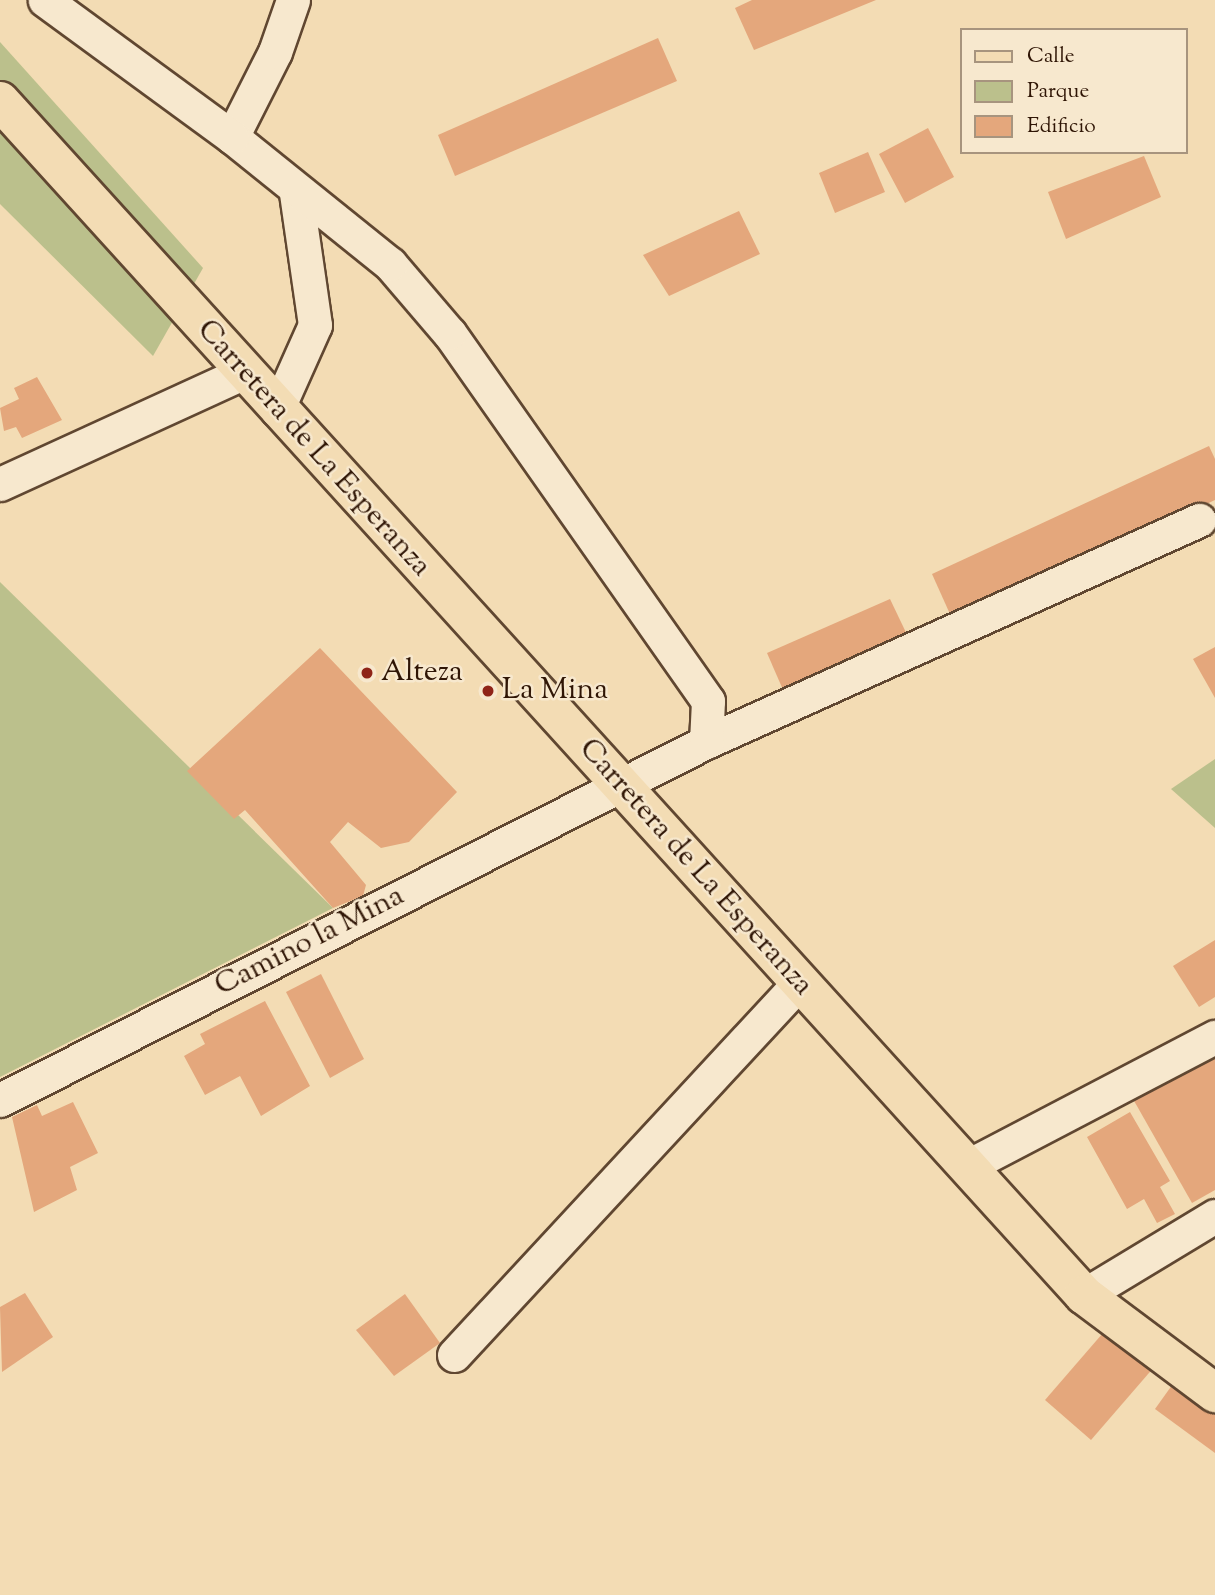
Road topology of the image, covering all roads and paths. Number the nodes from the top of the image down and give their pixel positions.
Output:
1 (46, 0) edge
2 (293, 0) edge
3 (0, 101) edge
4 (232, 137) junction
5 (296, 193) junction
6 (243, 373) junction
7 (277, 410) junction
8 (0, 484) edge
9 (1199, 520) dead end
10 (706, 742) junction
11 (620, 783) junction
12 (799, 983) junction
13 (1215, 1037) edge
14 (0, 1100) edge
15 (966, 1167) junction
16 (1215, 1216) edge
17 (1084, 1295) junction
18 (454, 1355) dead end
19 (1215, 1393) edge

1 - 4 street
2 - 4 street
3 - 6 main road, Carretera de La Esperanza
4 - 5 street
5 - 7 street
5 - 10 street
6 - 7 main road, Carretera de La Esperanza
6 - 8 street
7 - 11 main road, Carretera de La Esperanza
9 - 10 street, Camino la Mina
10 - 11 street, Camino la Mina
11 - 12 main road, Carretera de La Esperanza
11 - 14 street, Camino la Mina
12 - 15 main road, Carretera de La Esperanza
12 - 18 street
13 - 15 street
15 - 17 main road, Carretera de La Esperanza
16 - 17 street
17 - 19 main road, Carretera de La Esperanza

